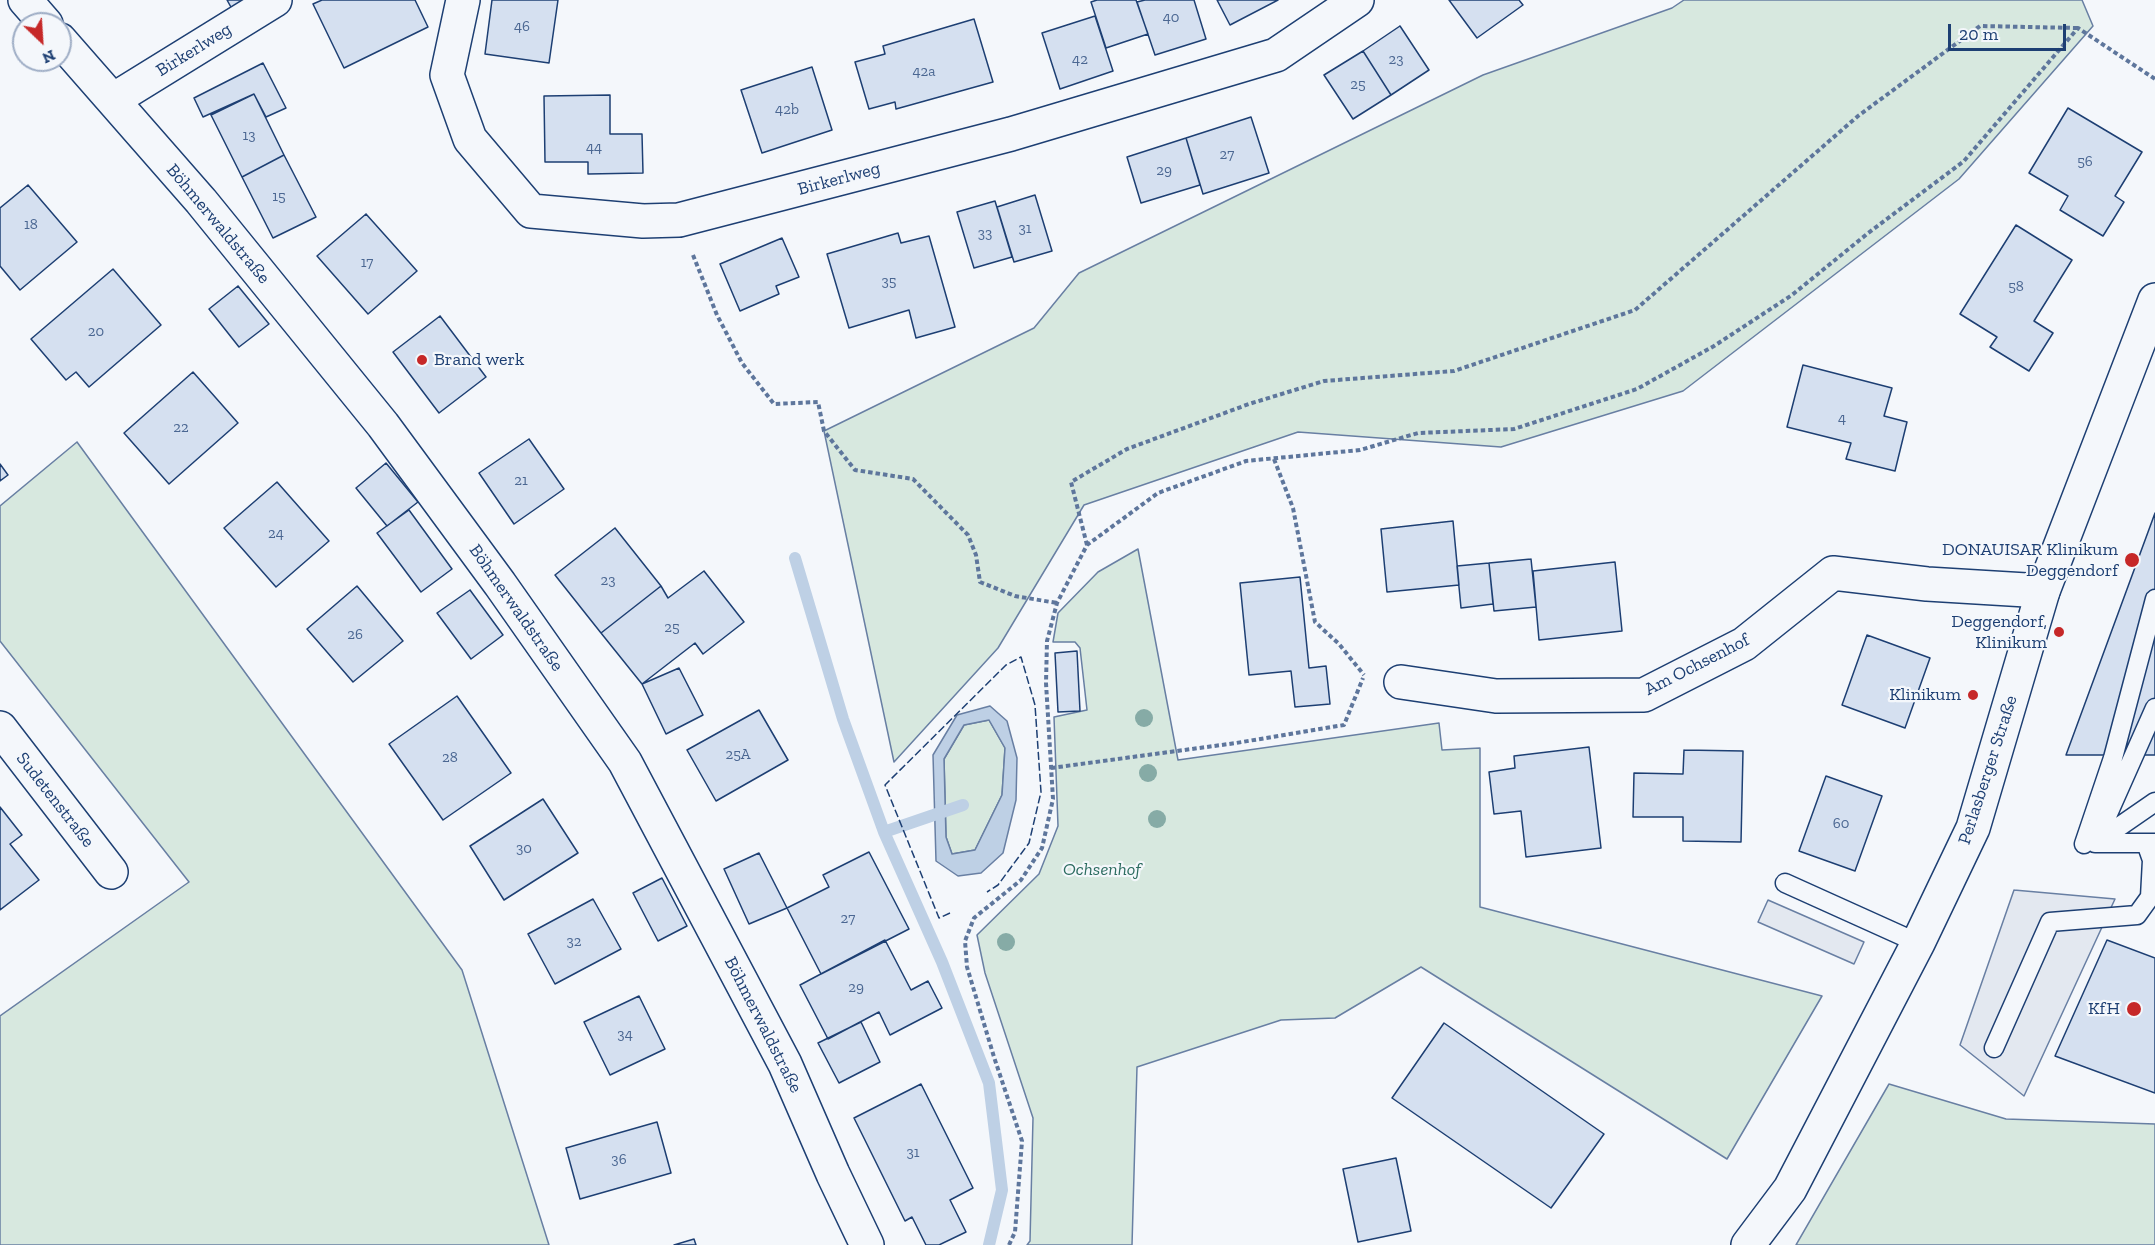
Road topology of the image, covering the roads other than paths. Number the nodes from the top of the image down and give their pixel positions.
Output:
1 (25, 0) edge
2 (274, 0) edge
3 (463, 0) edge
4 (1357, 0) edge
5 (36, 12) edge
6 (72, 54) edge
7 (113, 100) junction
8 (2155, 300) edge
9 (2043, 591) junction
10 (2155, 599) edge
11 (1401, 682) road end
12 (2155, 708) edge
13 (0, 728) edge
14 (2155, 802) edge
15 (2151, 843) edge
16 (2089, 844) junction
17 (111, 872) dead end
18 (1785, 883) dead end
19 (1918, 943) junction
20 (1994, 1048) dead end
21 (867, 1245) edge
22 (1748, 1245) edge

1 - 5 street
2 - 7 street, Birkerlweg
3 - 4 street, Birkerlweg
6 - 7 street, Böhmerwaldstraße
7 - 21 street, Böhmerwaldstraße
8 - 9 street, Perlasberger Straße
9 - 11 street, Am Ochsenhof
9 - 19 street, Perlasberger Straße
10 - 16 lane
12 - 16 lane
13 - 17 street, Sudetenstraße
14 - 16 lane
15 - 16 lane
15 - 20 lane
18 - 19 lane
19 - 22 street, Perlasberger Straße

